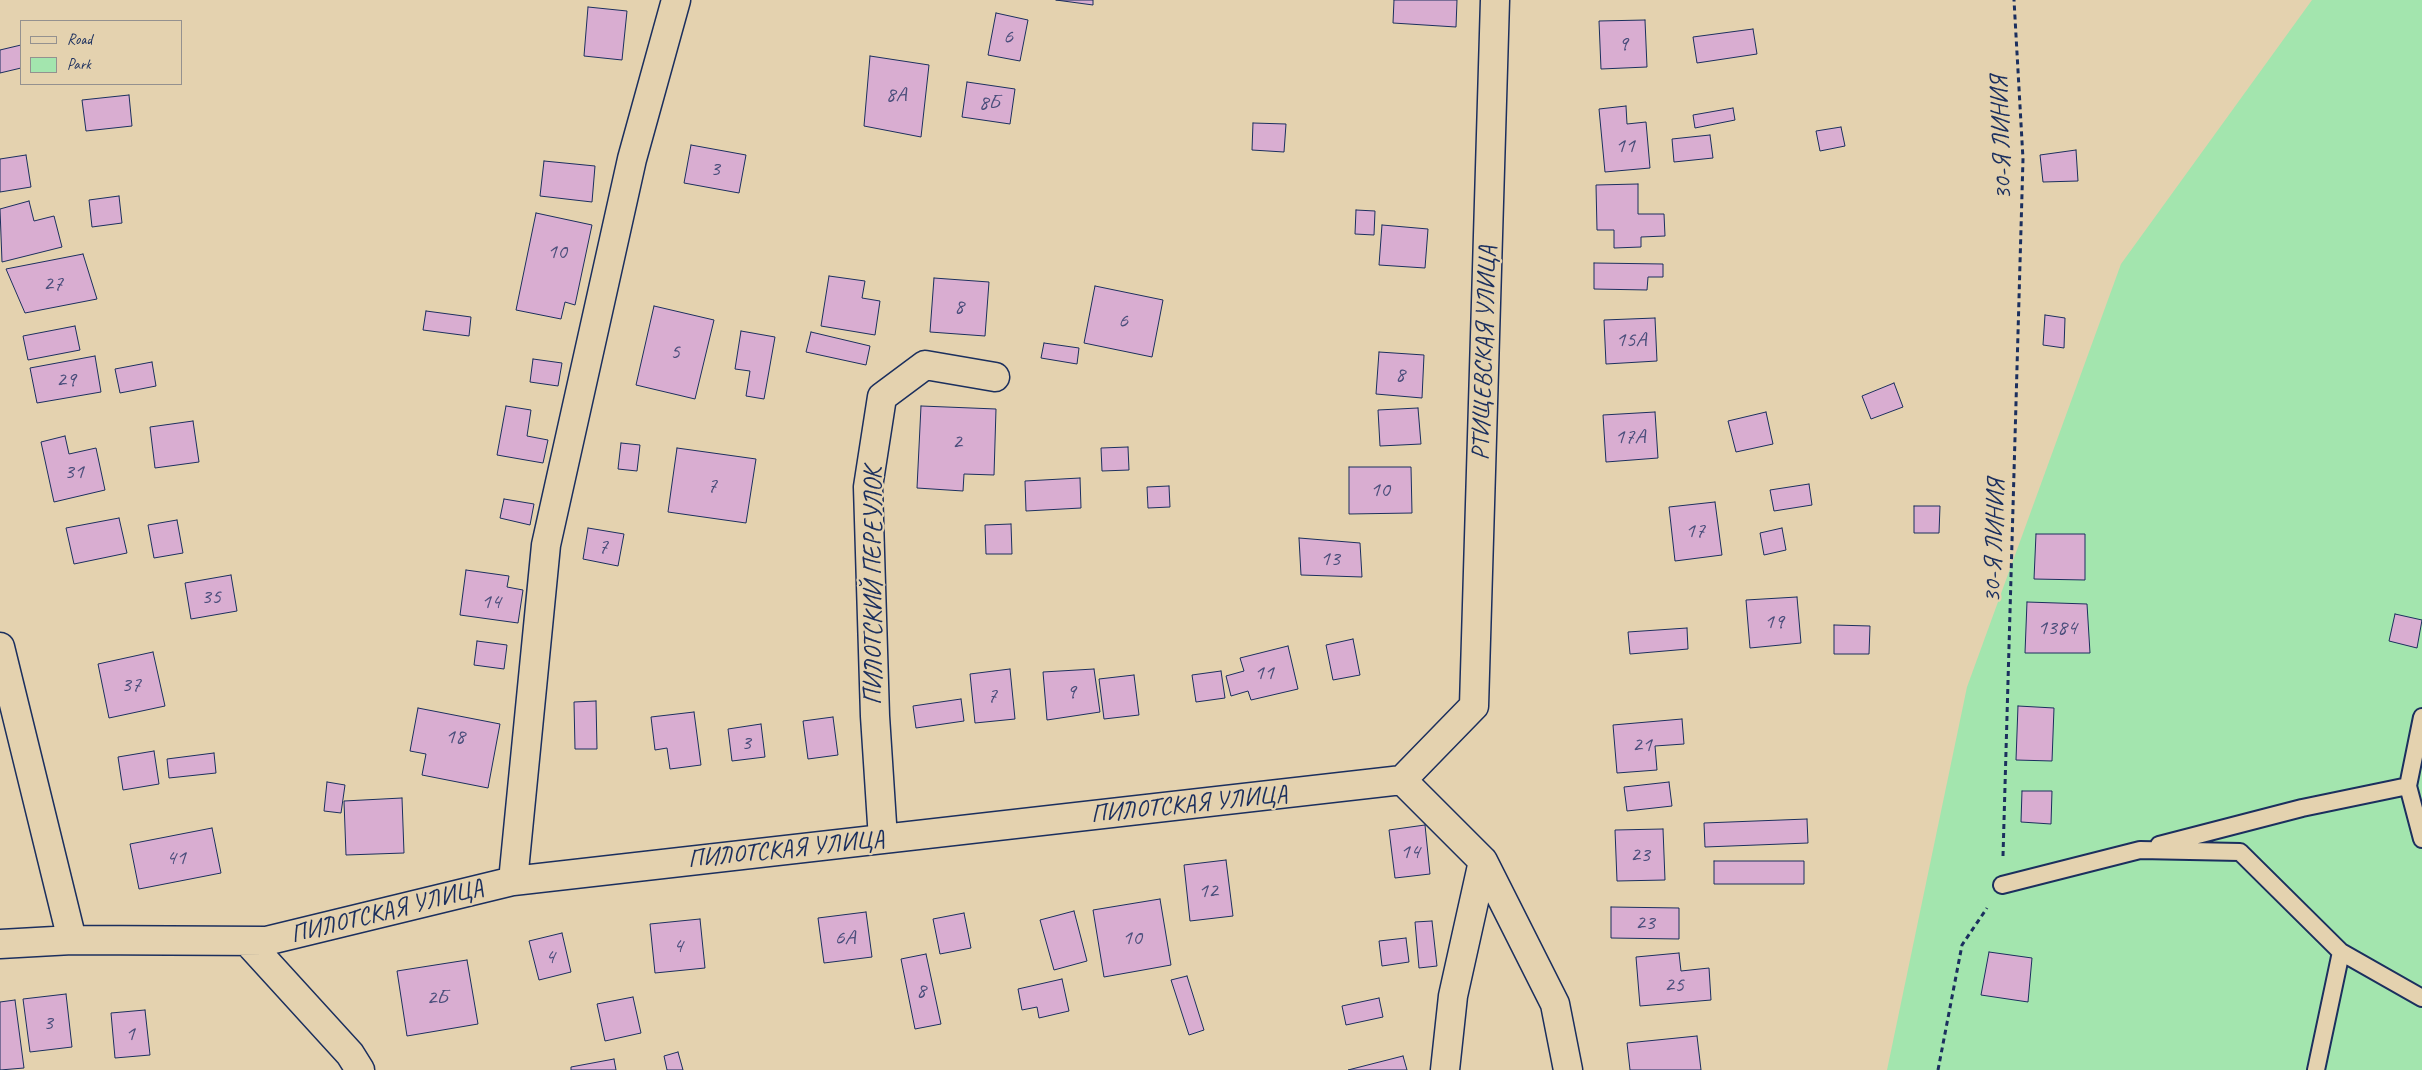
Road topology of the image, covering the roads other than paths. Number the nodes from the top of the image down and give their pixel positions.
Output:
1 (676, 0) edge
2 (1495, 0) edge
3 (995, 377) dead end
4 (0, 647) edge
5 (2422, 717) edge
6 (1402, 780) junction
7 (2408, 786) junction
8 (883, 839) junction
9 (2422, 840) edge
10 (2140, 850) junction
11 (1483, 860) junction
12 (513, 881) junction
13 (2002, 885) road end
14 (72, 940) junction
15 (247, 941) junction
16 (0, 944) edge
17 (2342, 952) junction
18 (2422, 998) edge
19 (353, 1065) edge
20 (1445, 1070) edge
21 (1568, 1070) edge
22 (2316, 1070) edge

1 - 12 street
2 - 6 street, РТИЩЕВСКАЯ УЛИЦА
3 - 8 street, ПИЛОТСКИЙ ПЕРЕУЛОК
4 - 14 street
5 - 7 lane
6 - 8 street, ПИЛОТСКАЯ УЛИЦА
6 - 11 street
7 - 9 lane
7 - 10 lane
8 - 12 street, ПИЛОТСКАЯ УЛИЦА
10 - 13 lane
10 - 17 lane
11 - 20 street
11 - 21 street
12 - 15 street, ПИЛОТСКАЯ УЛИЦА
14 - 15 street, ПИЛОТСКАЯ УЛИЦА
14 - 16 street, ПИЛОТСКАЯ УЛИЦА
15 - 19 street
17 - 18 lane
17 - 22 lane

